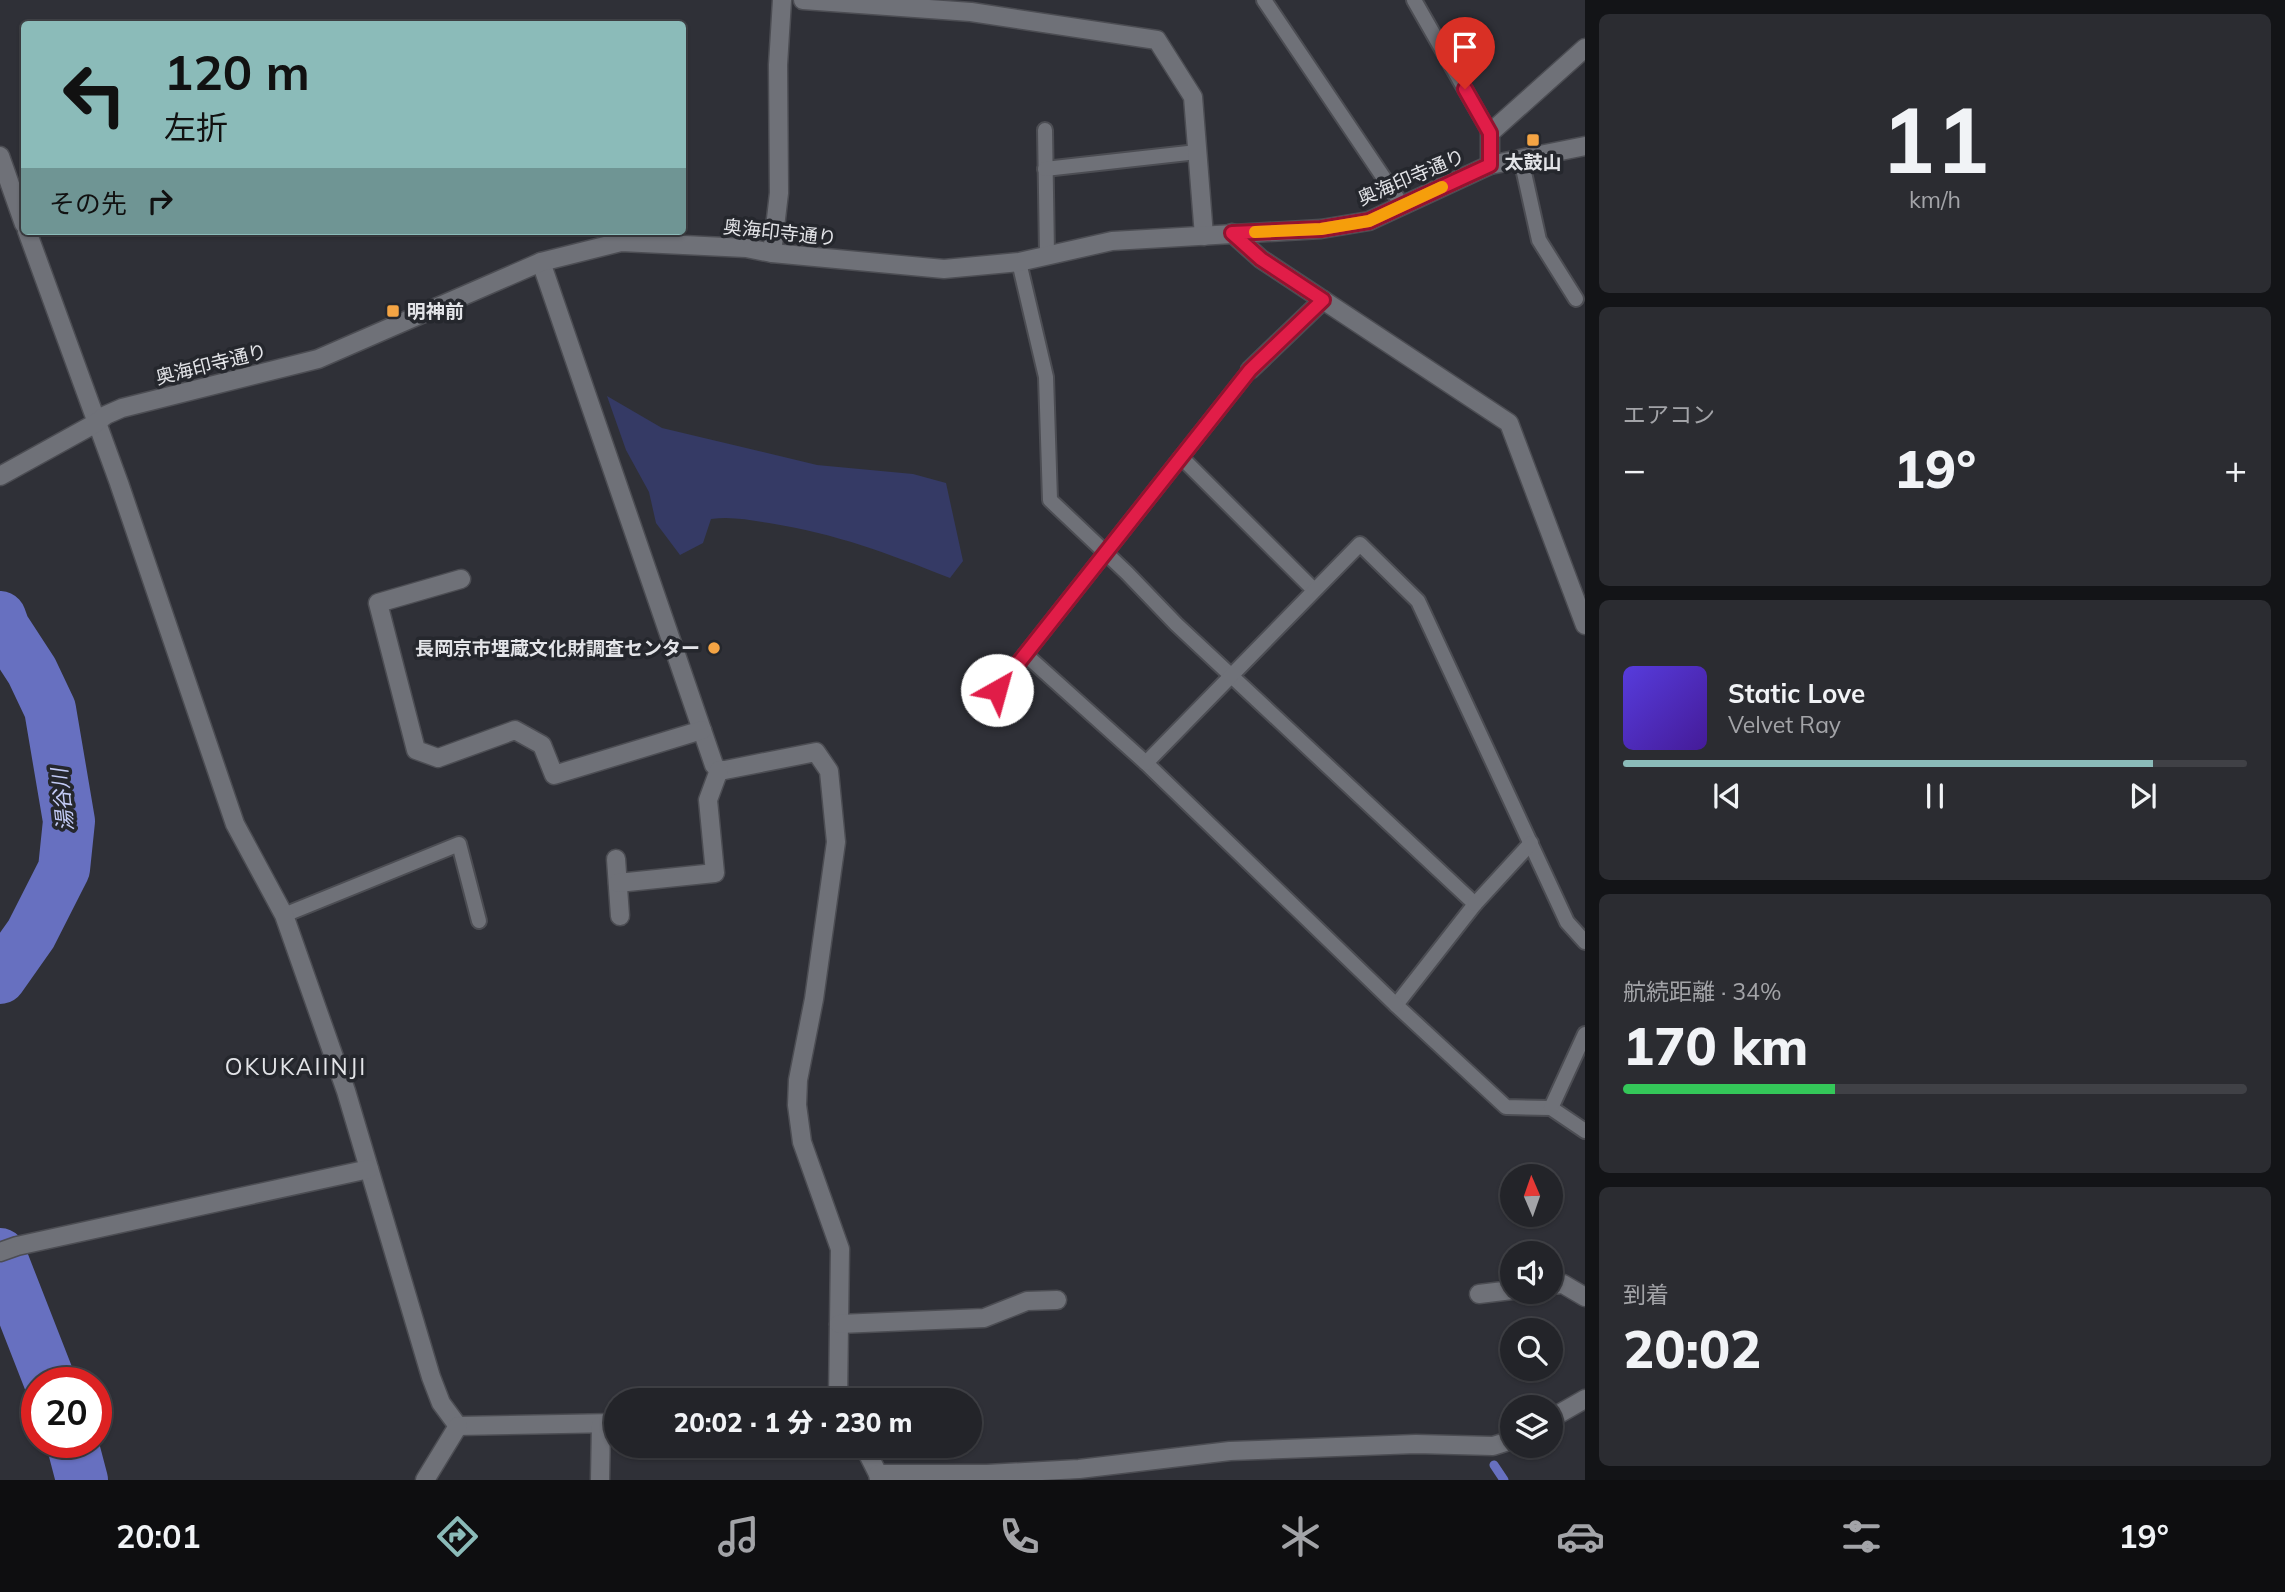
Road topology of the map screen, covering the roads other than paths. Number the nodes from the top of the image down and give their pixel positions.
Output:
1 (782, 0) edge
2 (803, 0) edge
3 (1264, 0) edge
4 (1414, 0) edge
5 (971, 6) edge
6 (1585, 48) edge
7 (1045, 130) dead end
8 (1490, 133) junction
9 (1585, 146) edge
10 (1198, 152) junction
11 (0, 156) edge
12 (1521, 159) junction
13 (1490, 165) junction
14 (1045, 169) junction
15 (1402, 205) junction
16 (21, 216) edge
17 (1232, 233) junction
18 (28, 235) edge
19 (1205, 236) junction
20 (772, 253) junction
21 (1047, 254) junction
22 (541, 262) junction
23 (1019, 262) junction
24 (1577, 299) dead end
25 (1323, 300) junction
26 (1250, 370) joint
27 (96, 423) junction
28 (1181, 457) junction
29 (0, 476) edge
30 (1105, 554) junction
31 (461, 579) dead end
32 (1314, 590) junction
33 (1585, 625) edge
34 (1026, 654) junction
35 (1231, 676) junction
36 (997, 690) dead end
37 (702, 730) junction
38 (1146, 763) junction
39 (719, 770) junction
40 (1531, 843) junction
41 (616, 859) dead end
42 (618, 883) junction
43 (1475, 904) junction
44 (284, 915) junction
45 (620, 916) dead end
46 (480, 921) dead end
47 (1585, 942) edge
48 (1396, 1005) junction
49 (1585, 1034) edge
50 (1551, 1108) junction
51 (1585, 1131) edge
52 (369, 1169) junction
53 (8, 1249) edge
54 (1563, 1284) edge
55 (1500, 1291) edge
56 (1479, 1294) dead end
57 (1585, 1297) edge
58 (1057, 1300) dead end
59 (839, 1324) junction
60 (838, 1388) edge
61 (1585, 1399) edge
62 (1563, 1412) edge
63 (604, 1424) edge
64 (458, 1426) junction
65 (1500, 1444) edge
66 (604, 1452) edge
67 (869, 1458) edge
68 (878, 1477) edge
69 (425, 1480) edge
70 (600, 1480) edge

1 - 20 street
2 - 5 street
3 - 15 lane
4 - 8 lane
5 - 10 street
6 - 8 street
7 - 14 lane
8 - 13 street
9 - 12 street, 奥海印寺通り
10 - 14 lane
10 - 19 street
11 - 16 street
12 - 13 street, 奥海印寺通り
12 - 24 lane
13 - 15 street, 奥海印寺通り
14 - 21 lane
15 - 17 street, 奥海印寺通り
17 - 19 street, 奥海印寺通り
17 - 25 street
18 - 27 street
19 - 21 street, 奥海印寺通り
20 - 22 street, 奥海印寺通り
20 - 23 street, 奥海印寺通り
21 - 23 street, 奥海印寺通り
22 - 27 street, 奥海印寺通り
22 - 37 street
23 - 30 lane
25 - 26 street
25 - 33 street
26 - 28 lane
27 - 29 street, 奥海印寺通り
27 - 44 street
28 - 30 lane
28 - 32 lane
30 - 34 lane
30 - 35 lane
31 - 37 street
32 - 35 lane
32 - 40 lane
34 - 36 lane
34 - 38 lane
35 - 38 lane
35 - 43 lane
37 - 39 street
38 - 48 lane
39 - 42 street
39 - 59 street
40 - 43 lane
40 - 47 lane
41 - 42 street
42 - 45 street
43 - 48 lane
44 - 46 lane
44 - 52 street
48 - 50 lane
49 - 50 lane
50 - 51 lane
52 - 53 street
52 - 64 street
54 - 57 street
55 - 56 street
58 - 59 street
59 - 60 street
61 - 62 street
63 - 64 street
64 - 69 street
65 - 68 street
66 - 70 street
67 - 68 street

